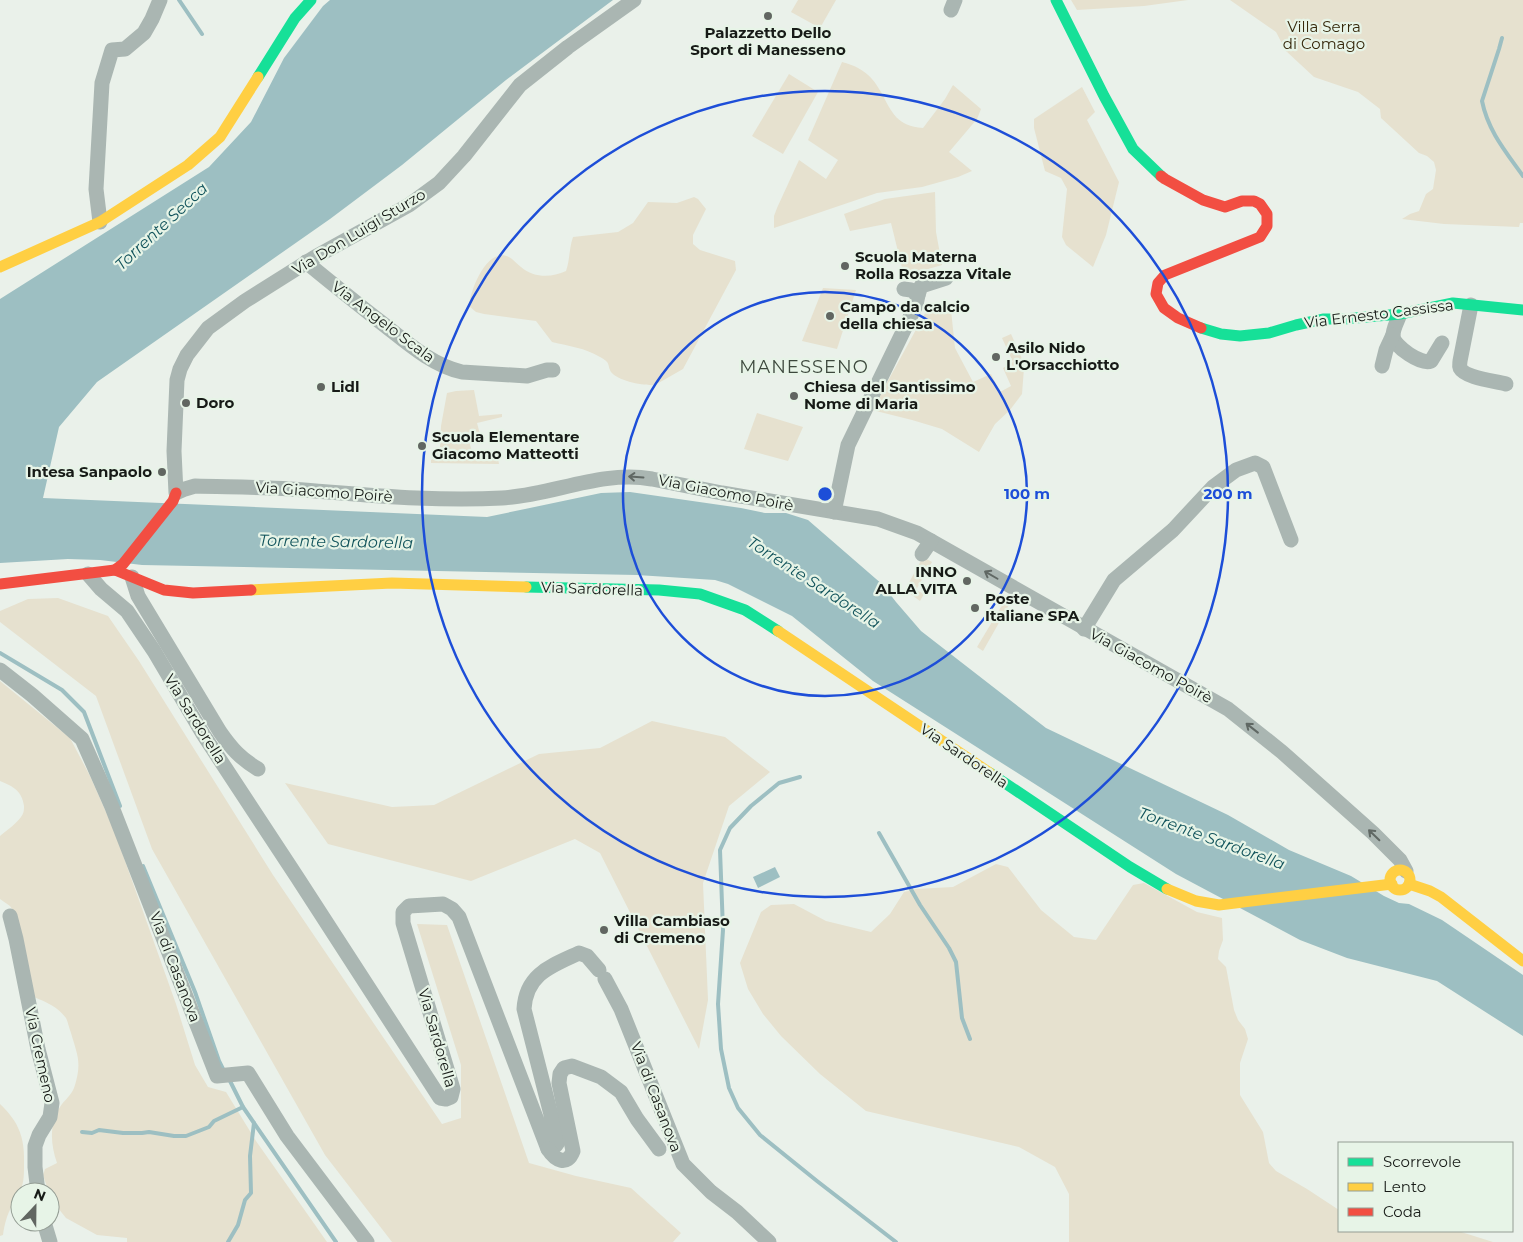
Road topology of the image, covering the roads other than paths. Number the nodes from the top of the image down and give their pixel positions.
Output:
1 (160, 0) edge
2 (311, 0) edge
3 (634, 0) edge
4 (1056, 0) edge
5 (100, 222) junction
6 (306, 262) junction
7 (0, 267) edge
8 (946, 278) dead end
9 (1471, 304) junction
10 (1523, 310) edge
11 (1400, 314) junction
12 (1393, 335) junction
13 (1442, 343) dead end
14 (1382, 366) dead end
15 (553, 370) dead end
16 (1506, 384) dead end
17 (174, 497) junction
18 (834, 512) junction
19 (1291, 540) dead end
20 (931, 541) junction
21 (922, 554) dead end
22 (119, 567) junction
23 (88, 574) junction
24 (132, 577) junction
25 (0, 584) edge
26 (1084, 629) junction
27 (0, 670) edge
28 (258, 769) dead end
29 (1408, 878) junction
30 (1392, 884) junction
31 (10, 916) dead end
32 (1523, 961) edge
33 (548, 1149) junction
34 (659, 1149) dead end
35 (37, 1182) edge
36 (367, 1242) edge
37 (769, 1242) edge

1 - 5 street
2 - 5 main road
3 - 6 street, Via Don Luigi Sturzo
4 - 11 main road, Via Ernesto Cassissa
5 - 7 main road
6 - 15 street, Via Angelo Scala
6 - 17 street, Via Don Luigi Sturzo
8 - 18 street
9 - 10 main road, Via Ernesto Cassissa
9 - 11 main road, Via Ernesto Cassissa
9 - 16 street
11 - 12 street
12 - 13 street
12 - 14 street
18 -> 17 street, Via Giacomo Poirè
17 - 22 main road
18 - 20 street, Via Giacomo Poirè
19 - 26 street
20 - 21 street
26 -> 20 street, Via Giacomo Poirè
22 - 23 main road
22 - 24 main road, Via Sardorella
23 - 25 main road
23 - 33 street, Via Sardorella
24 - 28 street
24 - 30 main road, Via Sardorella
29 -> 26 street, Via Giacomo Poirè
27 - 36 street, Via di Casanova
29 - 30 main road
29 - 30 main road
29 - 32 main road
31 - 35 street, Via Cremeno
33 - 34 street
33 - 37 street, Via di Casanova

